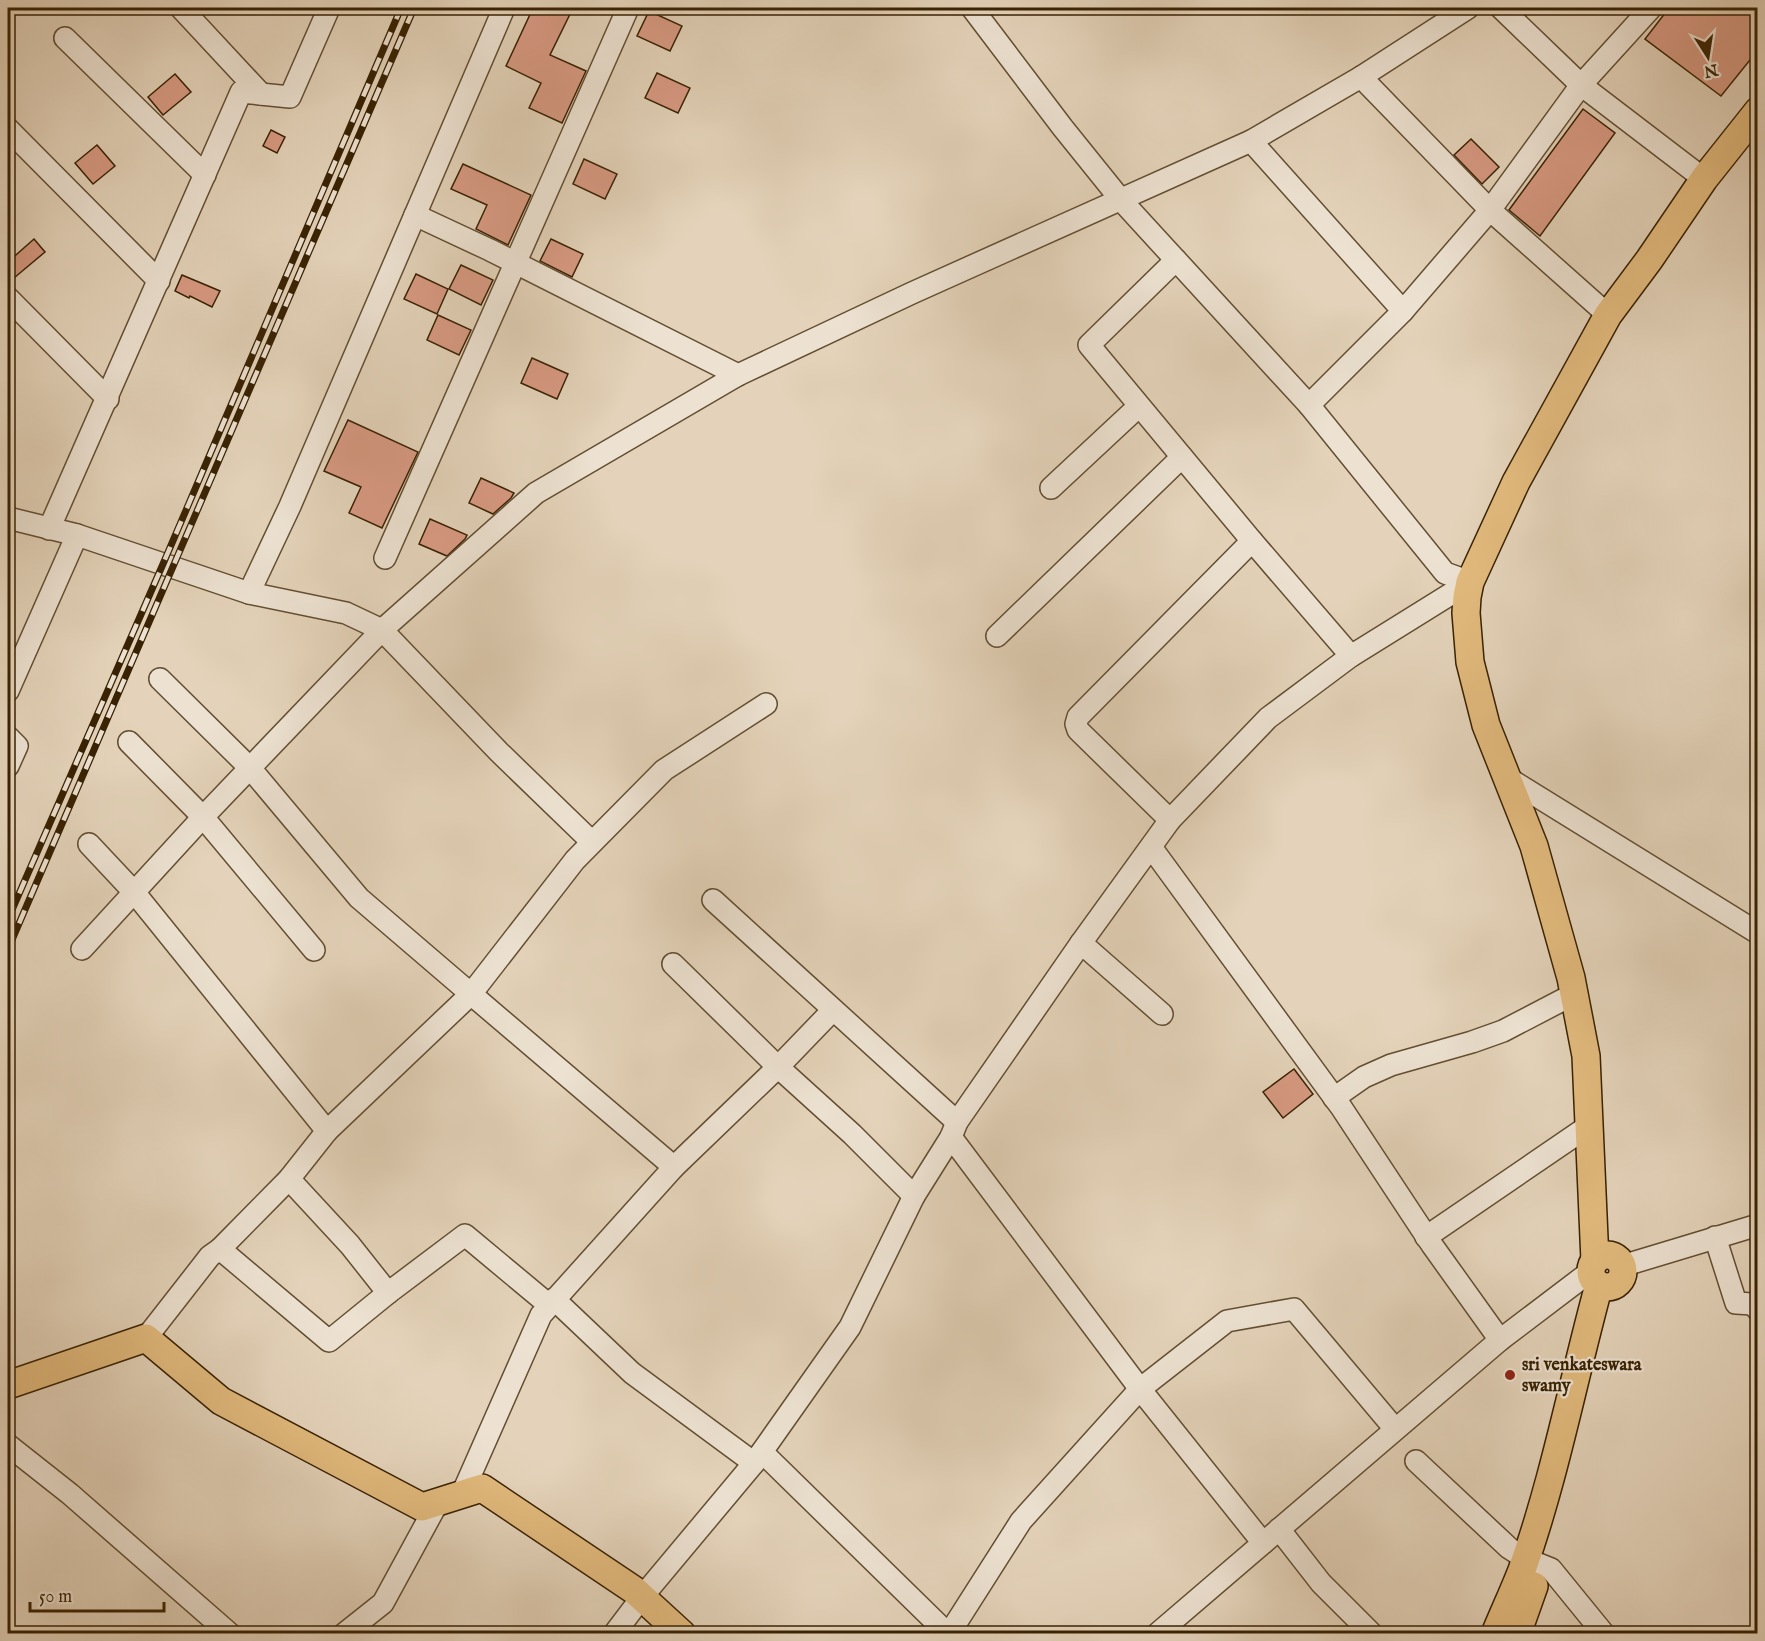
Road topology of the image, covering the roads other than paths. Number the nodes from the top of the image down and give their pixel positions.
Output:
1 (181, 8) edge
2 (328, 8) edge
3 (504, 8) edge
4 (628, 8) edge
5 (972, 8) edge
6 (1468, 8) edge
7 (1501, 8) edge
8 (1652, 8) edge
9 (64, 38) dead end
10 (1360, 78) junction
11 (1581, 85) junction
12 (261, 94) junction
13 (1758, 111) edge
14 (8, 129) edge
15 (1251, 141) junction
16 (205, 175) junction
17 (1704, 179) junction
18 (1121, 200) junction
19 (1490, 210) junction
20 (415, 215) junction
21 (1176, 260) junction
22 (516, 262) junction
23 (159, 281) junction
24 (8, 298) edge
25 (1403, 310) junction
26 (1608, 315) junction
27 (738, 375) junction
28 (108, 399) junction
29 (1309, 405) junction
30 (1139, 406) junction
31 (1182, 457) junction
32 (1052, 488) dead end
33 (8, 518) edge
34 (49, 529) junction
35 (77, 535) junction
36 (1252, 541) junction
37 (385, 558) dead end
38 (1470, 582) junction
39 (249, 593) junction
40 (382, 630) junction
41 (996, 636) dead end
42 (1351, 656) junction
43 (160, 679) dead end
44 (8, 691) edge
45 (766, 704) dead end
46 (8, 737) edge
47 (129, 742) dead end
48 (8, 766) edge
49 (250, 768) junction
50 (1506, 777) junction
51 (203, 817) junction
52 (1170, 820) junction
53 (592, 842) junction
54 (89, 844) dead end
55 (1151, 847) junction
56 (134, 892) junction
57 (713, 900) dead end
58 (1758, 933) edge
59 (1081, 943) junction
60 (82, 949) dead end
61 (314, 950) dead end
62 (673, 964) dead end
63 (471, 994) junction
64 (1574, 994) junction
65 (833, 1010) junction
66 (1162, 1014) dead end
67 (778, 1067) junction
68 (1334, 1098) junction
69 (1590, 1125) junction
70 (954, 1129) junction
71 (327, 1131) junction
72 (674, 1167) junction
73 (289, 1179) junction
74 (914, 1196) junction
75 (1758, 1225) edge
76 (1426, 1237) junction
77 (1715, 1237) junction
78 (220, 1249) junction
79 (1604, 1274) junction
80 (388, 1293) junction
81 (552, 1302) junction
82 (1758, 1311) edge
83 (146, 1338) junction
84 (1500, 1340) junction
85 (8, 1385) edge
86 (1140, 1389) junction
87 (1395, 1429) junction
88 (8, 1445) edge
89 (758, 1457) junction
90 (1416, 1461) dead end
91 (450, 1498) junction
92 (1271, 1536) junction
93 (1534, 1562) junction
94 (642, 1597) junction
95 (230, 1634) edge
96 (344, 1634) edge
97 (615, 1634) edge
98 (682, 1634) edge
99 (948, 1634) edge
100 (1157, 1634) edge
101 (1372, 1634) edge
102 (1496, 1634) edge
103 (1517, 1634) edge
104 (1604, 1634) edge

1 - 12 street
2 - 12 street
3 - 20 street
4 - 22 street
5 - 18 street
6 - 10 street
7 - 11 street
8 - 11 street
9 - 16 street
10 - 15 street
10 - 19 street
11 - 17 street
11 - 19 street
12 - 16 street
13 - 17 main road
14 - 23 street
15 - 18 street
15 - 25 street
16 - 23 street
17 - 26 main road
18 - 21 street
18 - 27 street
19 - 25 street
19 - 26 street
20 - 22 street
20 - 39 street
21 - 29 street
21 - 30 street
22 - 27 street
22 - 37 street
23 - 28 street
24 - 28 street
25 - 29 street
26 - 38 main road
27 - 40 street
28 - 34 street
29 - 38 street
30 - 31 street
30 - 32 street
31 - 36 street
31 - 41 street
33 - 34 street
34 - 35 street
35 - 39 street
35 - 44 street
36 - 42 street
36 - 52 street
38 - 42 street
38 - 50 main road
39 - 40 street
40 - 49 street
40 - 53 street
42 - 52 street
43 - 49 street
45 - 53 street
46 - 48 street
47 - 51 street
49 - 51 street
49 - 63 street
50 - 58 street
50 - 64 main road
51 - 56 street
51 - 61 street
52 - 55 street
53 - 63 street
54 - 56 street
55 - 59 street
55 - 68 street
56 - 60 street
56 - 71 street
57 - 65 street
59 - 66 street
59 - 70 street
62 - 67 street
63 - 71 street
63 - 72 street
64 - 68 street
64 - 69 main road
65 - 67 street
65 - 70 street
67 - 72 street
67 - 74 street
68 - 76 street
69 - 76 street
69 - 79 main road
70 - 74 street
70 - 86 street
71 - 73 street
72 - 81 street
73 - 78 street
73 - 80 street
74 - 89 street
75 - 77 street
76 - 84 street
77 - 79 street
77 - 82 street
78 - 80 street
78 - 83 street
79 - 84 street
79 - 93 main road
80 - 81 street
81 - 89 street
81 - 91 street
83 - 85 main road
83 - 91 main road
84 - 87 street
86 - 87 street
86 - 92 street
86 - 99 street
87 - 92 street
88 - 95 street
89 - 94 street
89 - 99 street
90 - 93 street
91 - 94 main road
91 - 96 street
92 - 100 street
92 - 101 street
93 - 102 main road
93 - 103 main road
93 - 104 street
94 - 97 street
94 - 98 main road

